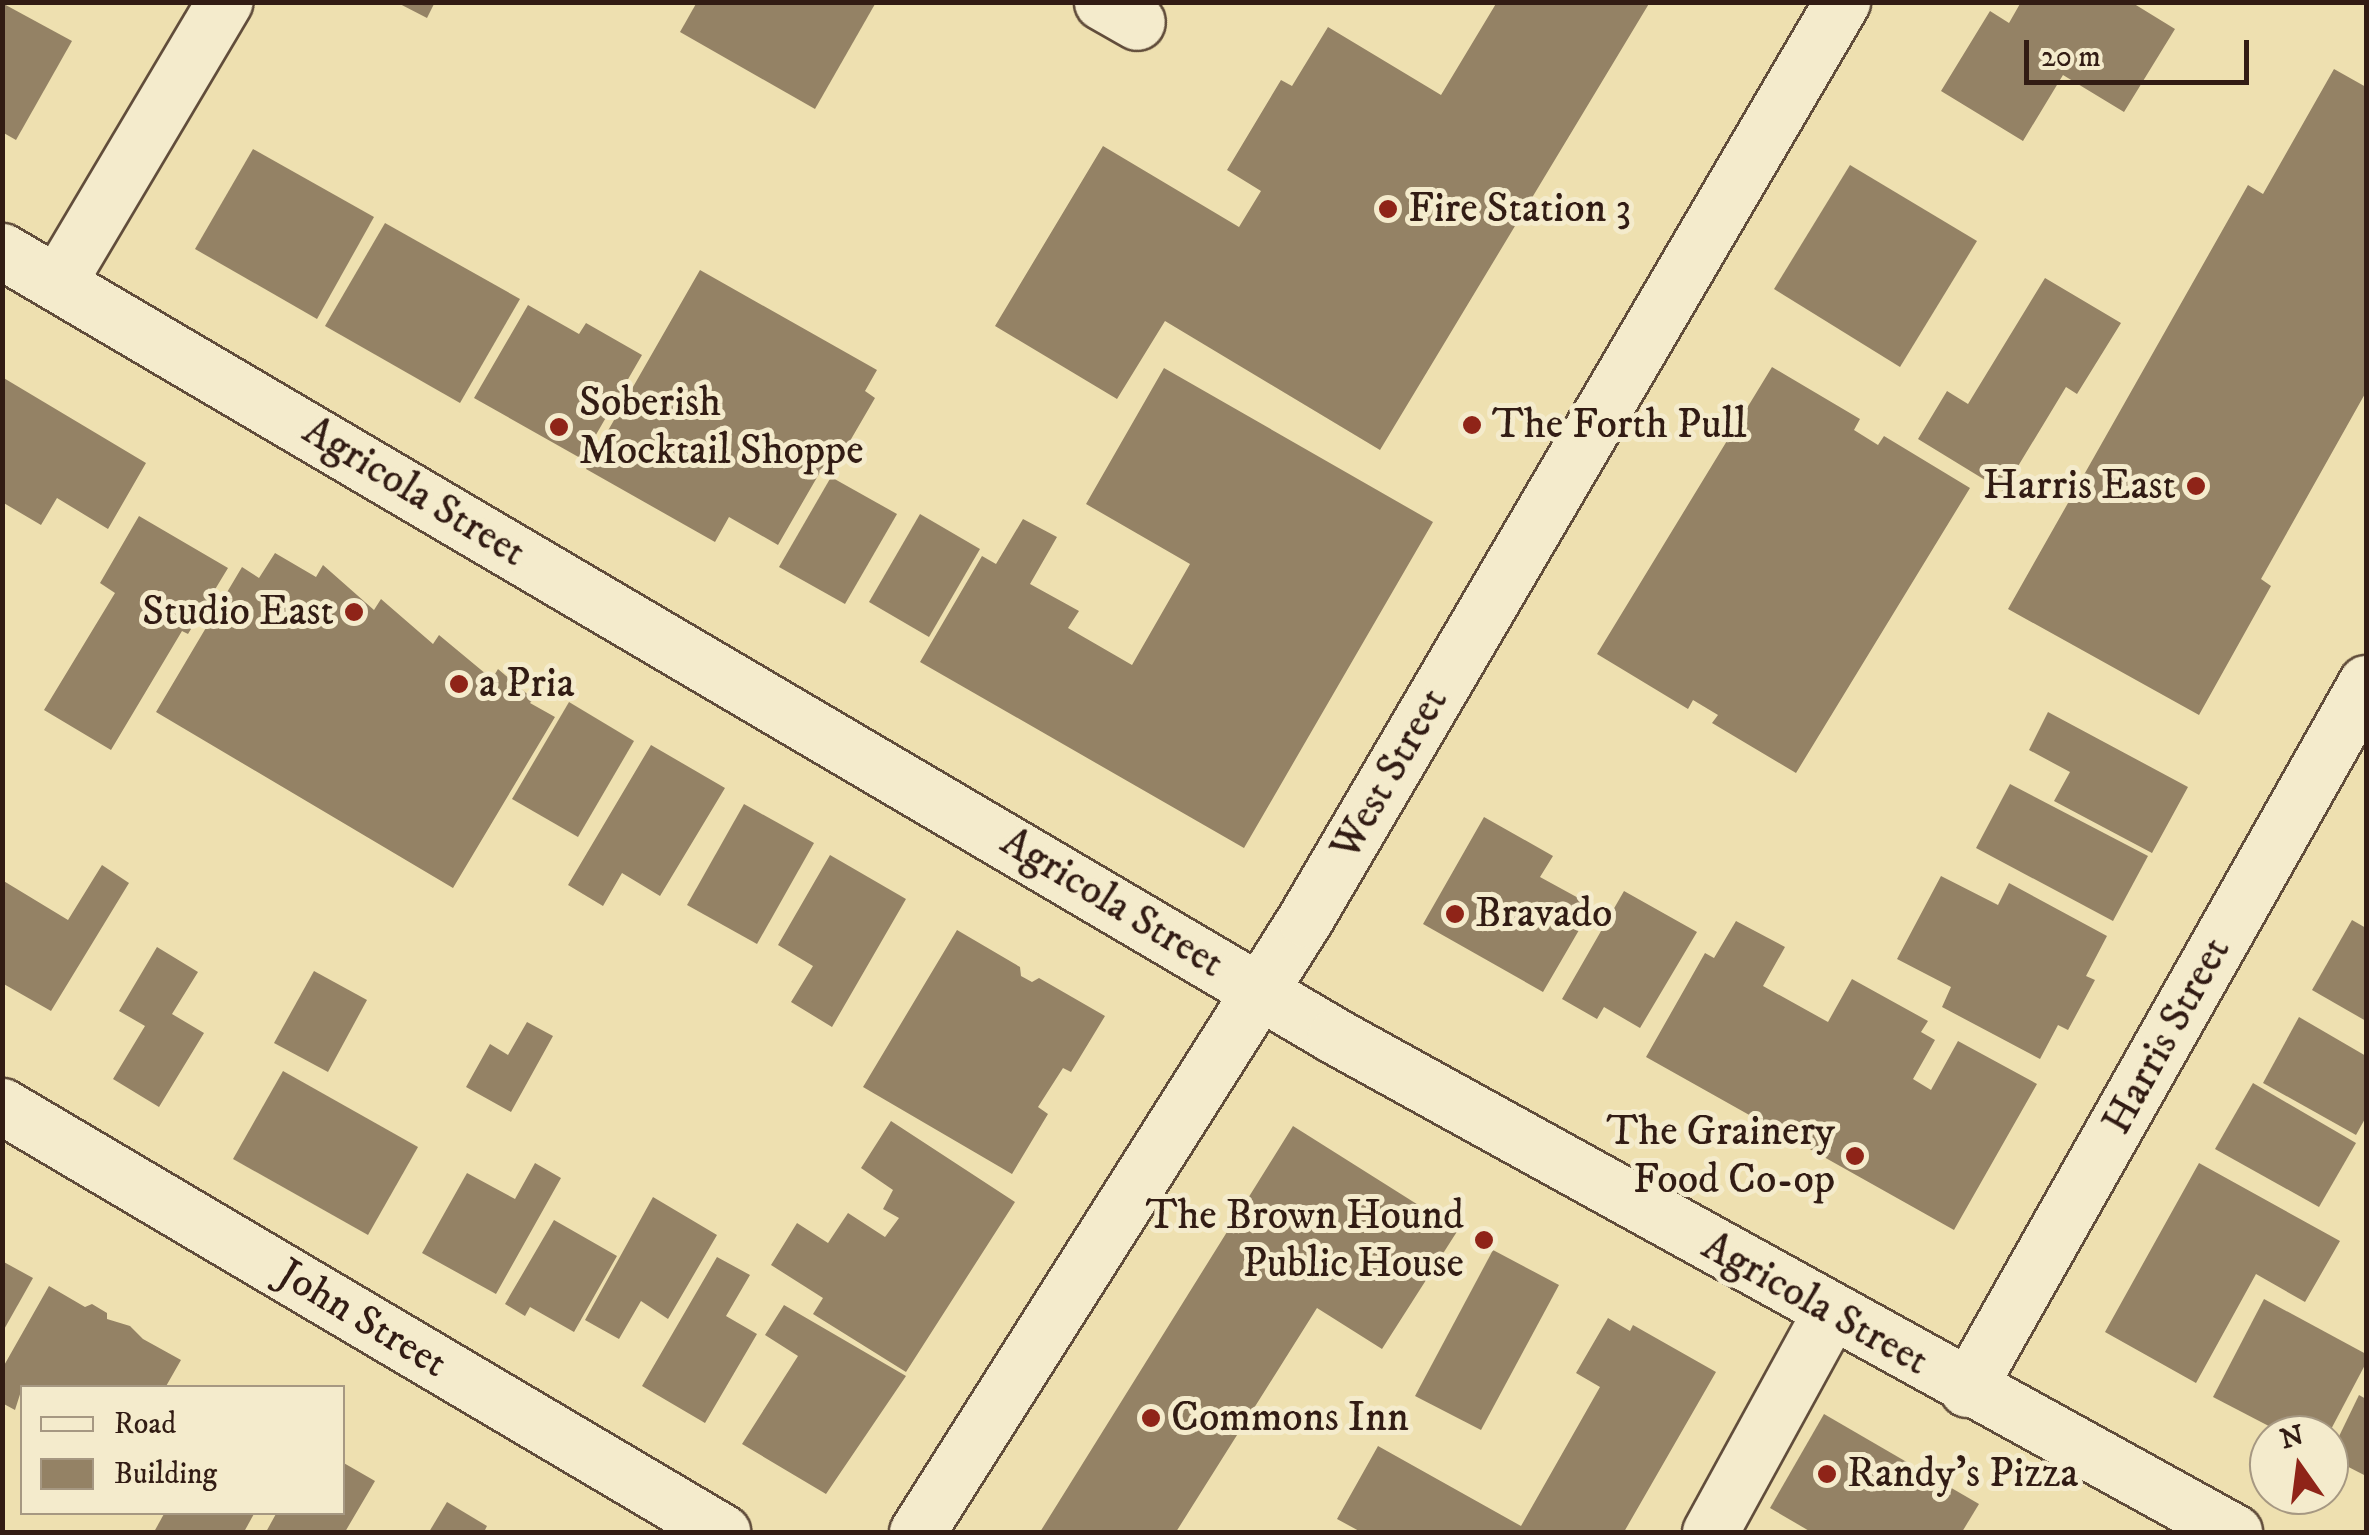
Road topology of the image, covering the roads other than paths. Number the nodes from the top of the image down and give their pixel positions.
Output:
1 (224, 2) edge
2 (1842, 2) edge
3 (2, 251) edge
4 (58, 282) junction
5 (2366, 683) edge
6 (1261, 992) junction
7 (2, 1106) edge
8 (1830, 1312) junction
9 (1967, 1389) junction
10 (722, 1532) edge
11 (917, 1532) edge
12 (1710, 1532) edge
13 (2234, 1532) edge

1 - 4 street
2 - 6 street, West Street
3 - 4 street, Agricola Street
4 - 6 street, Agricola Street
5 - 9 street, Harris Street
6 - 8 street, Agricola Street
6 - 11 street, West Street
7 - 10 street, John Street
8 - 9 street, Agricola Street
8 - 12 street
9 - 13 street, Agricola Street

